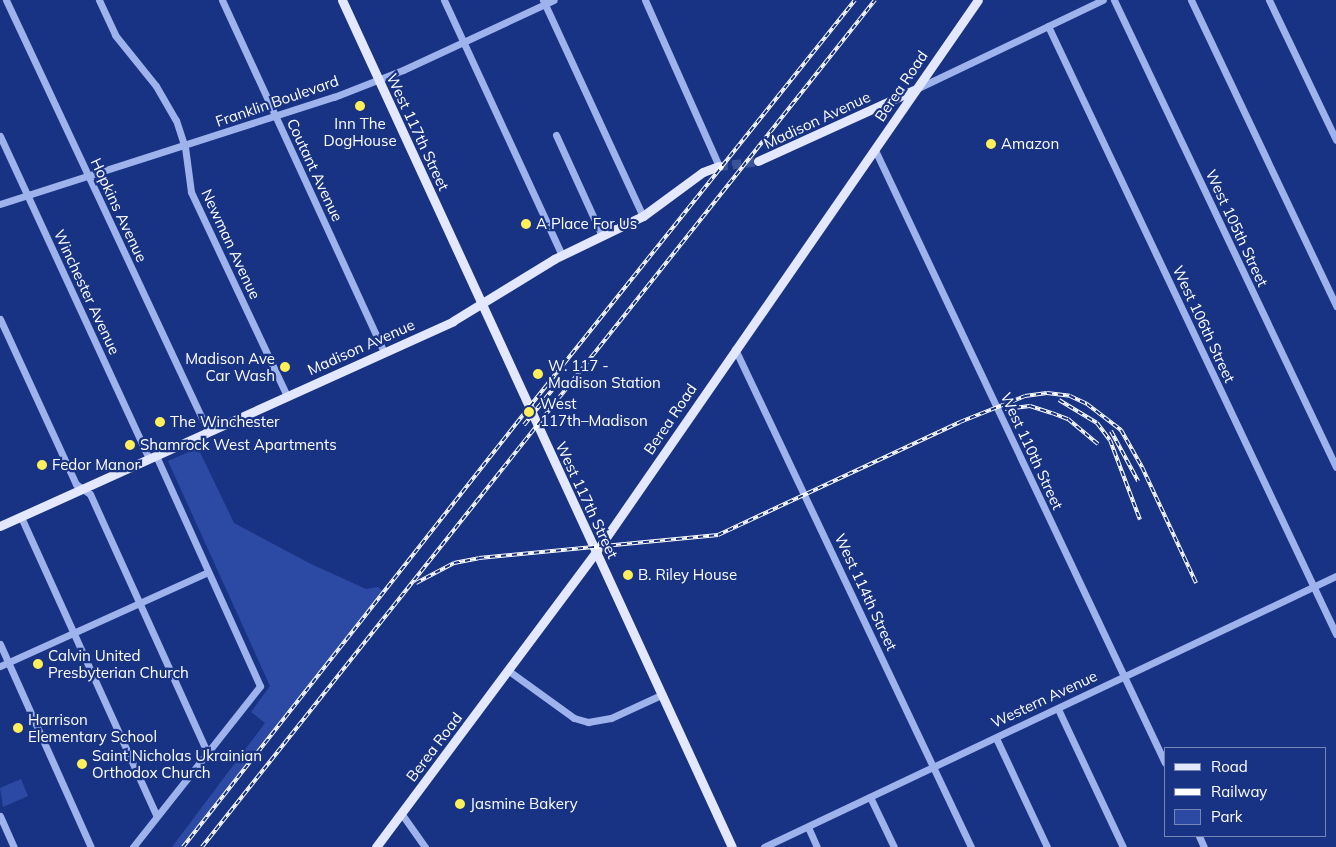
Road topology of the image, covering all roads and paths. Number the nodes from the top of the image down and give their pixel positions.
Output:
1 (6, 0) edge
2 (98, 0) edge
3 (222, 0) edge
4 (342, 0) edge
5 (444, 0) edge
6 (554, 0) edge
7 (645, 0) edge
8 (978, 0) edge
9 (1103, 0) edge
10 (1114, 0) edge
11 (1191, 0) edge
12 (1270, 0) edge
13 (544, 2) edge
14 (1048, 26) junction
15 (464, 43) junction
16 (378, 79) junction
17 (914, 90) junction
18 (276, 117) junction
19 (556, 135) dead end
20 (0, 136) edge
21 (1336, 140) edge
22 (185, 147) junction
23 (875, 150) junction
24 (758, 161) tunnel mouth
25 (719, 166) joint
26 (89, 178) junction
27 (28, 197) junction
28 (0, 204) edge
29 (643, 216) junction
30 (602, 236) junction
31 (562, 255) junction
32 (481, 303) junction
33 (1336, 306) edge
34 (0, 319) edge
35 (735, 349) junction
36 (384, 352) junction
37 (287, 396) junction
38 (208, 431) junction
39 (152, 458) junction
40 (1336, 467) edge
41 (82, 488) junction
42 (21, 517) junction
43 (0, 526) edge
44 (596, 552) junction
45 (208, 572) junction
46 (1336, 576) edge
47 (1314, 587) junction
48 (140, 604) junction
49 (75, 632) junction
50 (1336, 634) edge
51 (0, 644) edge
52 (8, 662) junction
53 (0, 666) edge
54 (509, 671) junction
55 (1124, 676) junction
56 (661, 695) junction
57 (1058, 709) junction
58 (996, 738) junction
59 (207, 752) junction
60 (1164, 761) edge
61 (934, 766) junction
62 (870, 797) junction
63 (401, 813) junction
64 (156, 815) junction
65 (0, 816) edge
66 (808, 826) junction
67 (14, 847) edge
68 (92, 847) edge
69 (133, 847) edge
70 (376, 847) edge
71 (425, 847) edge
72 (732, 847) edge
73 (764, 847) edge
74 (817, 847) edge
75 (894, 847) edge
76 (971, 847) edge
77 (1047, 847) edge
78 (1123, 847) edge

1 - 26 street, Hopkins Avenue
2 - 22 street, Newman Avenue
3 - 18 street, Coutant Avenue
4 - 16 main road, West 117th Street
5 - 15 street
6 - 13 street, Franklin Boulevard
7 - 25 street
8 - 17 main road, Berea Road
9 - 14 street, Madison Avenue
10 - 40 street, West 105th Street
11 - 33 street
12 - 21 street
13 - 15 street, Franklin Boulevard
13 - 29 street
14 - 17 street, Madison Avenue
14 - 47 street, West 106th Street
15 - 16 street, Franklin Boulevard
15 - 31 street
16 - 18 street, Franklin Boulevard
16 - 32 main road, West 117th Street
17 - 23 main road, Berea Road
17 - 24 main road, Madison Avenue
18 - 22 street, Franklin Boulevard
18 - 36 street, Coutant Avenue
19 - 30 street
20 - 27 street, Winchester Avenue
22 - 26 street, Franklin Boulevard
22 - 37 street, Newman Avenue
23 - 35 main road, Berea Road
23 - 55 street, West 110th Street
25 - 29 main road, Madison Avenue
26 - 27 street, Franklin Boulevard
26 - 38 street, Hopkins Avenue
27 - 28 street, Franklin Boulevard
27 - 39 street, Winchester Avenue
29 - 30 main road, Madison Avenue
30 - 31 main road, Madison Avenue
31 - 32 main road, Madison Avenue
32 - 36 main road, Madison Avenue
32 - 44 main road, West 117th Street
34 - 41 street
35 - 44 main road, Berea Road
35 - 61 street, West 114th Street
36 - 37 main road, Madison Avenue
37 - 38 main road, Madison Avenue
38 - 39 main road, Madison Avenue
39 - 41 main road, Madison Avenue
39 - 45 street, Winchester Avenue
41 - 42 main road, Madison Avenue
41 - 48 street
42 - 43 main road, Madison Avenue
42 - 49 street
44 - 54 main road, Berea Road
44 - 56 main road, West 117th Street
45 - 48 street
45 - 59 street, Winchester Avenue
46 - 47 street, Western Avenue
47 - 50 street, West 106th Street
47 - 55 street, Western Avenue
48 - 49 street
48 - 59 street
49 - 52 street
49 - 64 street
51 - 52 street
52 - 53 street
52 - 68 street
54 - 56 street
54 - 63 main road, Berea Road
55 - 57 street, Western Avenue
55 - 60 street, West 110th Street
56 - 72 main road, West 117th Street
57 - 58 street, Western Avenue
57 - 78 street
58 - 61 street, Western Avenue
58 - 77 street
59 - 64 street
61 - 62 street, Western Avenue
61 - 76 street, West 114th Street
62 - 66 street, Western Avenue
62 - 75 street
63 - 70 main road, Berea Road
63 - 71 street
64 - 69 street
65 - 67 street
66 - 73 street, Western Avenue
66 - 74 street

